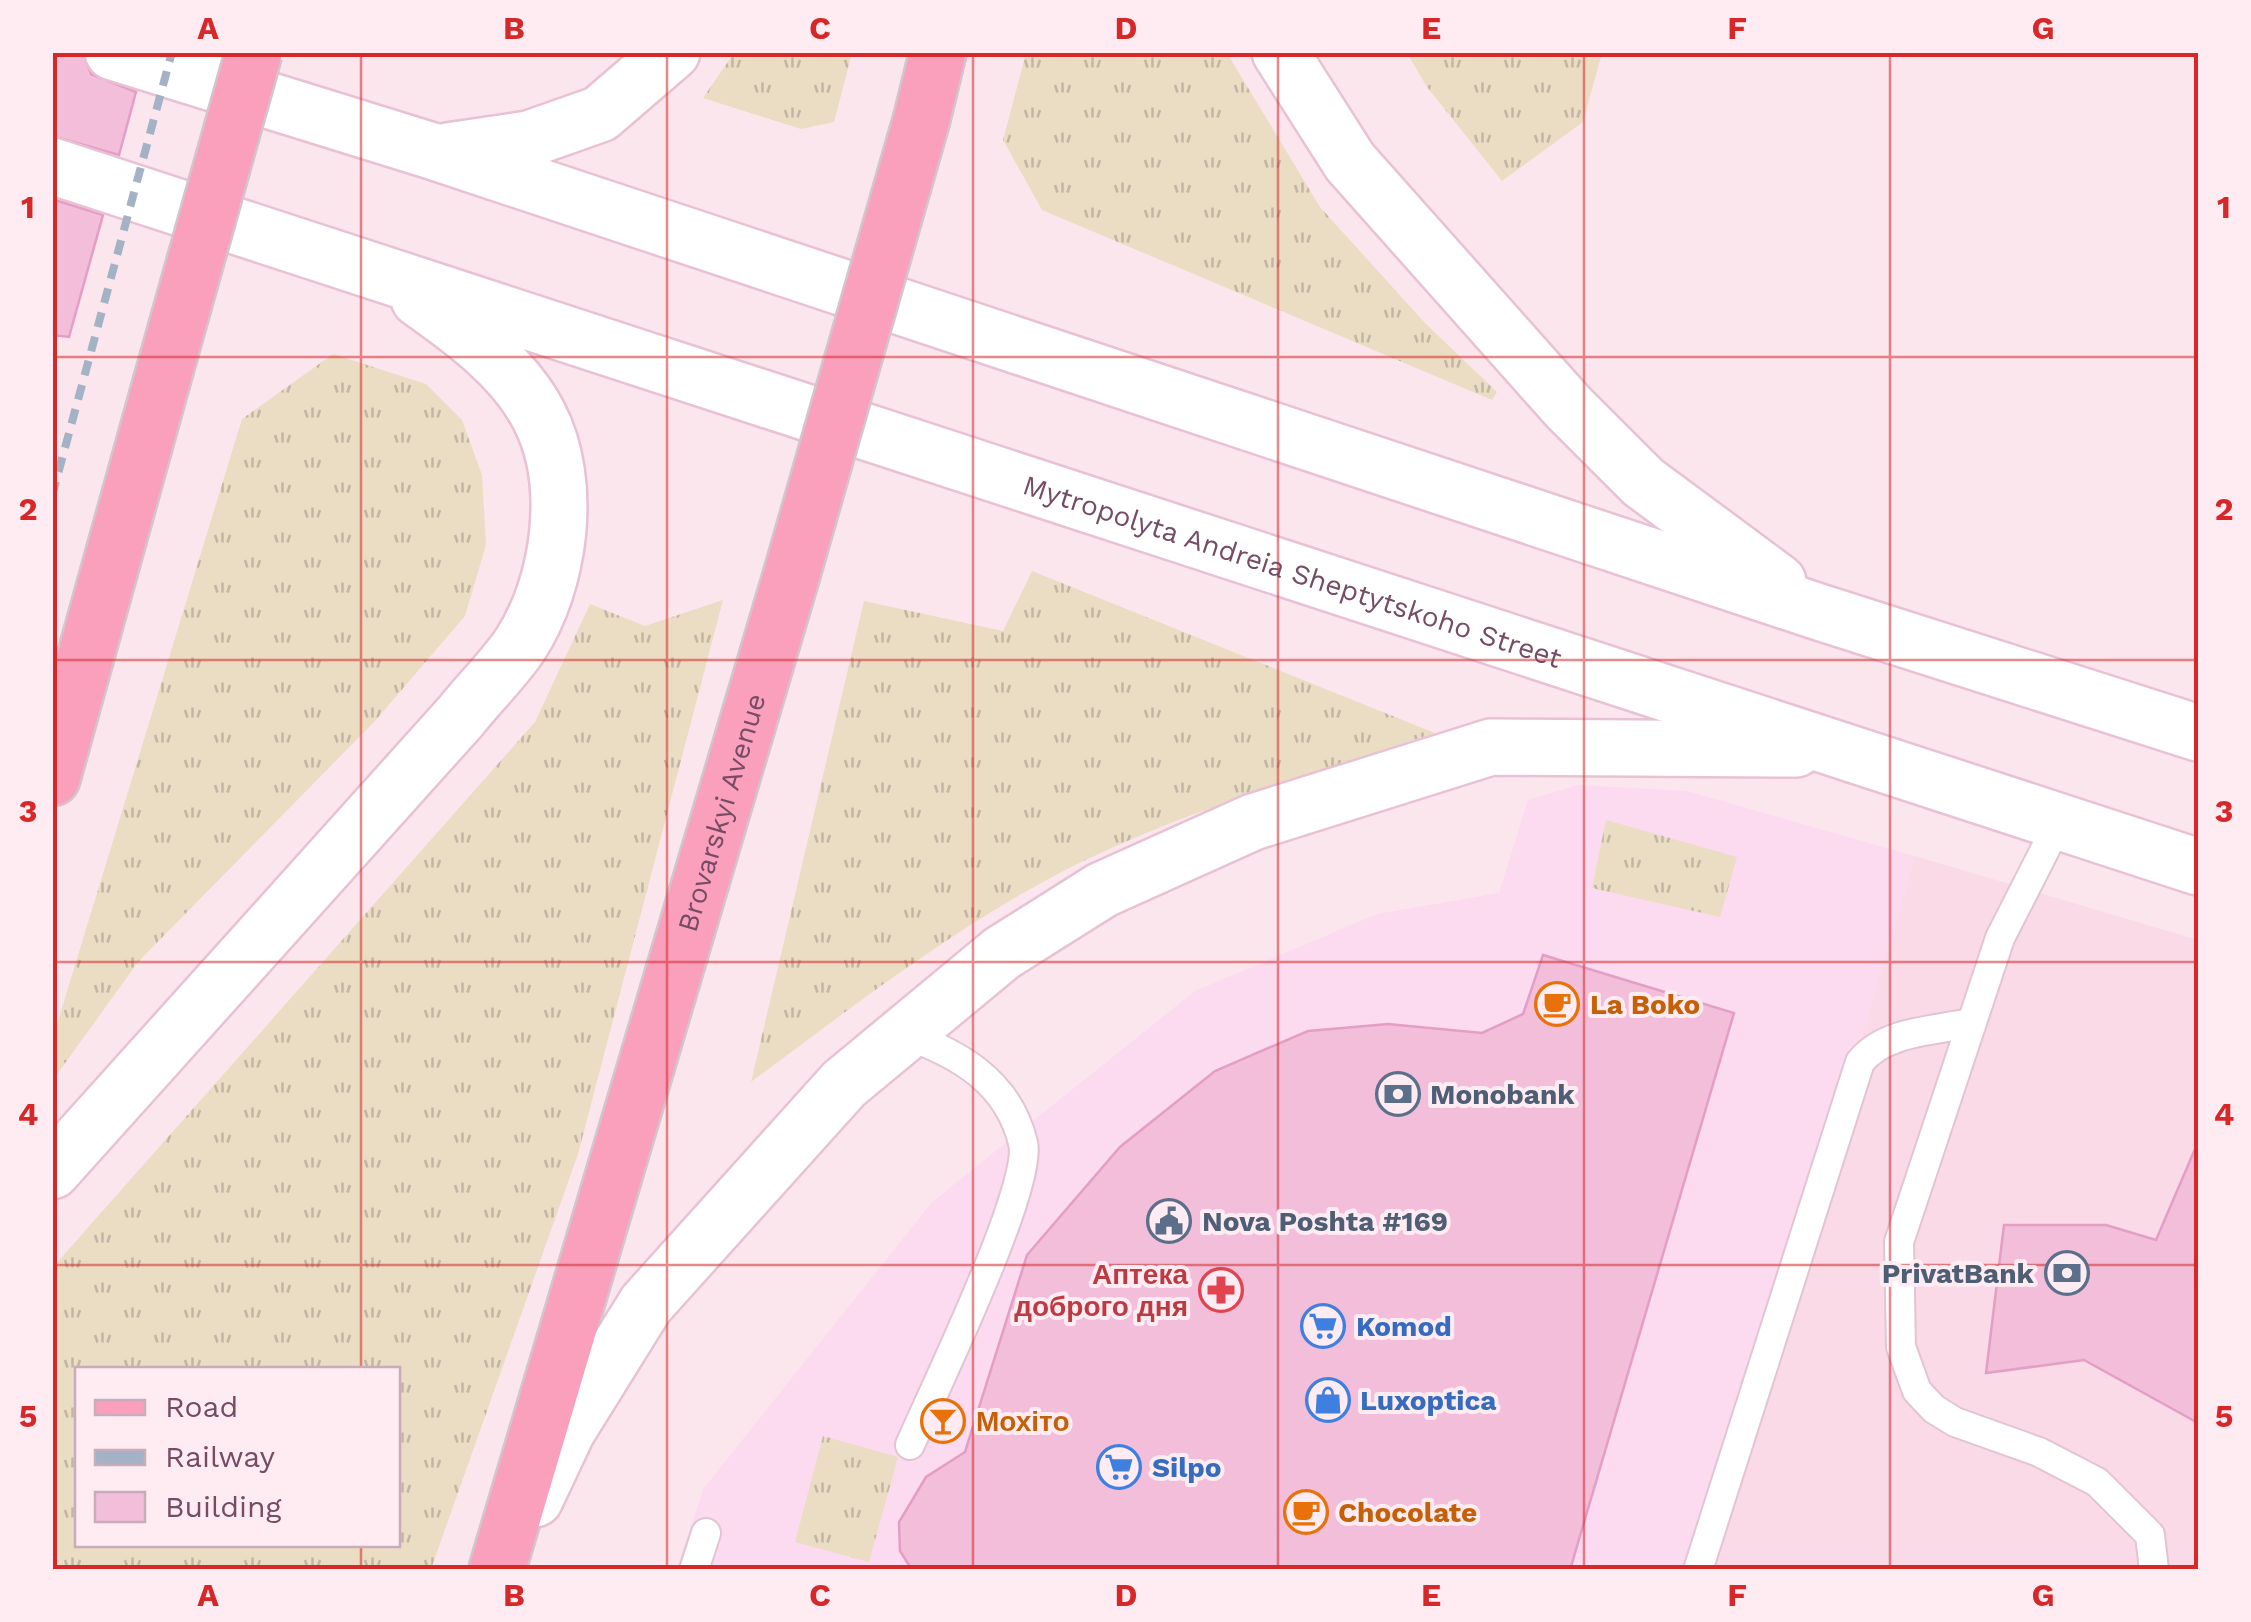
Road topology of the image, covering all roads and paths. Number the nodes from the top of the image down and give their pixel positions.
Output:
1 (113, 52) edge
2 (254, 52) edge
3 (672, 52) edge
4 (938, 52) edge
5 (1280, 52) edge
6 (432, 151) junction
7 (52, 166) edge
8 (385, 273) junction
9 (1816, 611) junction
10 (2198, 733) edge
11 (1849, 750) junction
12 (52, 778) edge
13 (2058, 824) junction
14 (2198, 867) edge
15 (1970, 1023) junction
16 (904, 1034) junction
17 (52, 1171) edge
18 (910, 1445) dead end
19 (706, 1533) dead end
20 (499, 1570) edge
21 (694, 1570) edge
22 (1698, 1570) edge
23 (2154, 1570) edge

1 - 6 main road
2 - 12 main road, bridge
3 - 6 main road
4 - 20 main road, Brovarskyi Avenue, bridge
5 - 9 main road
6 - 9 main road
7 - 8 main road, Mytropolyta Andreia Sheptytskoho Street
8 - 11 main road, Mytropolyta Andreia Sheptytskoho Street
8 - 17 main road
9 - 10 main road
11 - 13 main road, Mytropolyta Andreia Sheptytskoho Street
11 - 16 main road
13 - 14 main road, Mytropolyta Andreia Sheptytskoho Street
13 - 15 lane
15 - 22 lane
15 - 23 lane
16 - 18 lane
16 - 20 main road
19 - 21 lane

